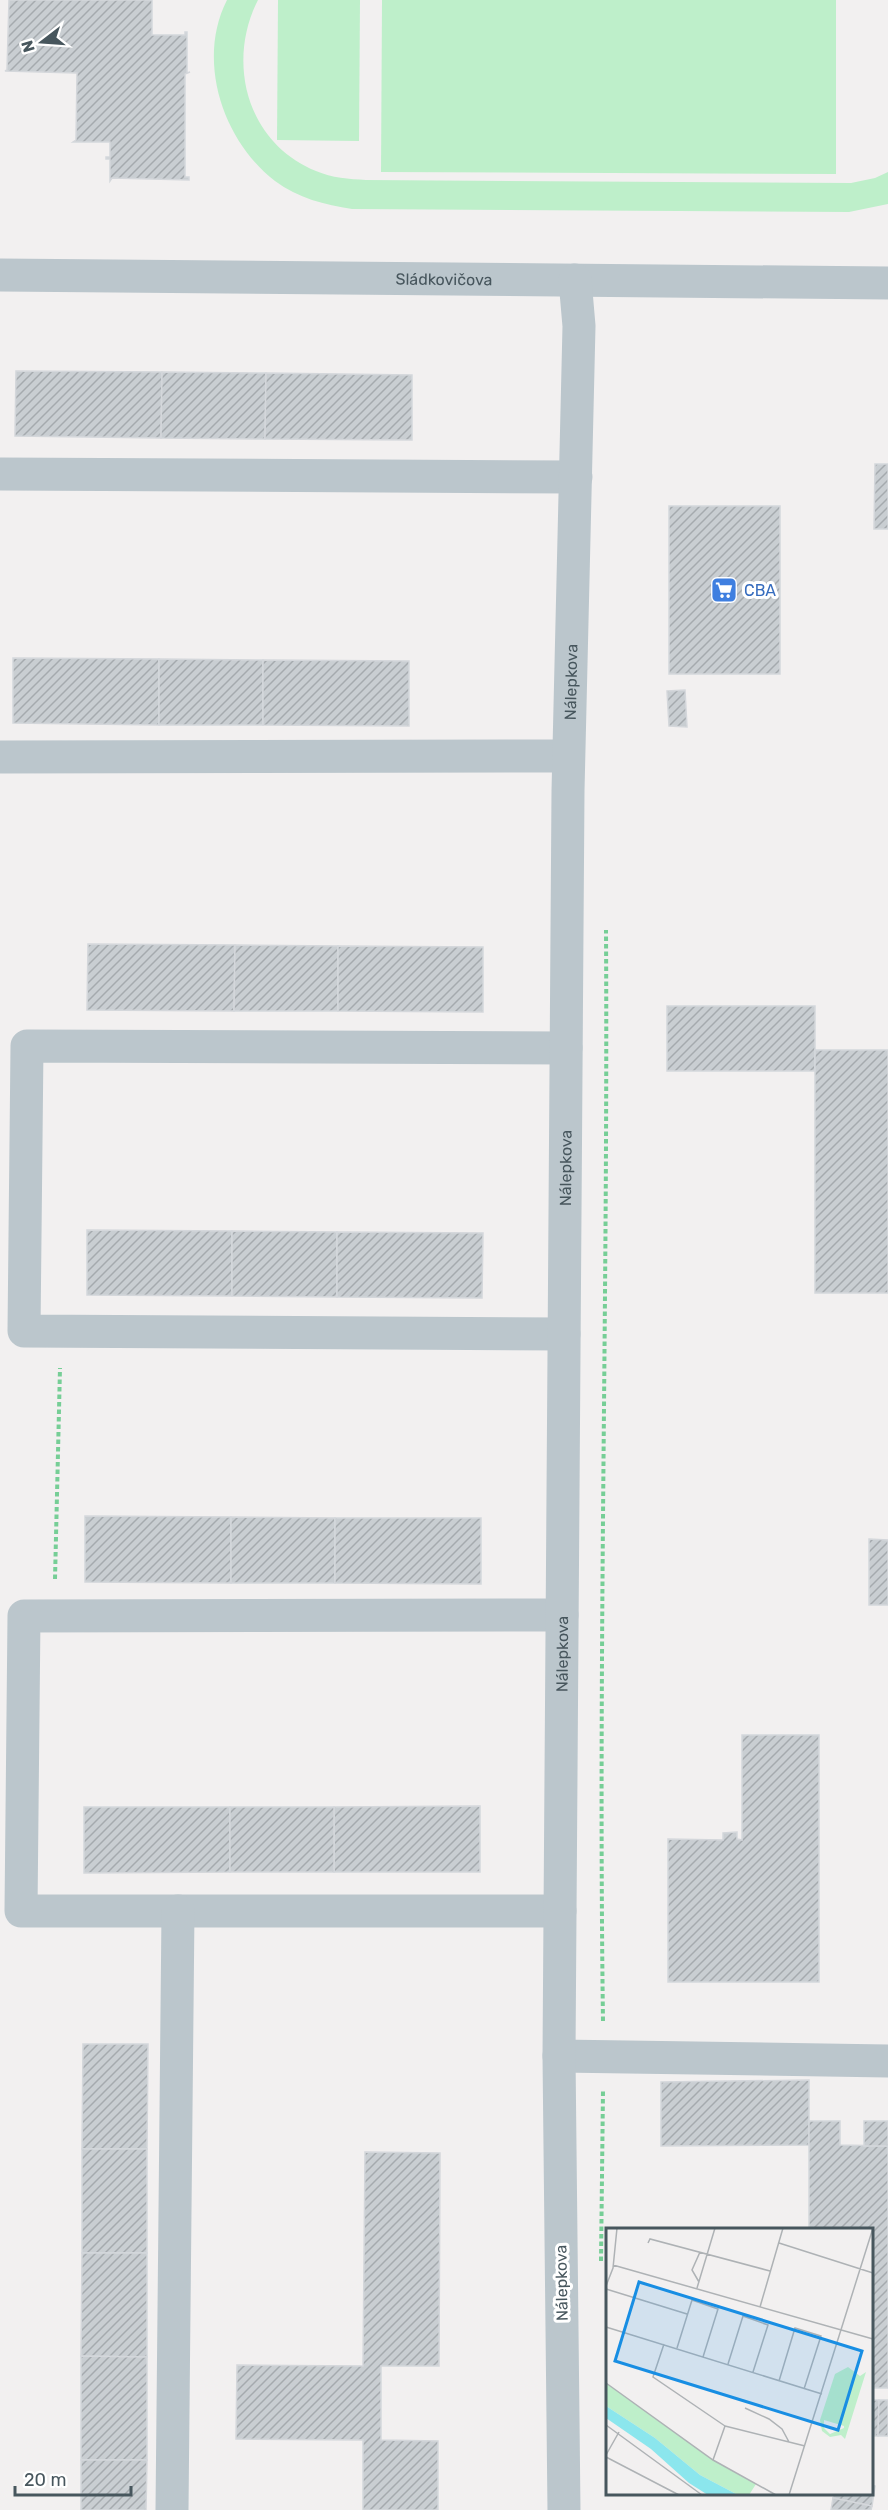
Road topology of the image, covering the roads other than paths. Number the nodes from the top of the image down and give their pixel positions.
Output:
1 (0, 275) edge
2 (575, 280) junction
3 (888, 283) edge
4 (0, 474) edge
5 (576, 477) junction
6 (568, 756) junction
7 (0, 757) edge
8 (566, 1048) junction
9 (564, 1334) junction
10 (562, 1615) junction
11 (178, 1911) junction
12 (560, 1911) junction
13 (559, 2056) junction
14 (888, 2061) edge
15 (172, 2510) edge
16 (564, 2510) edge

1 - 2 street, Sládkovičova
2 - 3 street, Sládkovičova
2 - 5 street, Nálepkova
4 - 5 street
5 - 6 street, Nálepkova
6 - 7 street
6 - 8 street, Nálepkova
8 - 9 street, Nálepkova
8 - 9 street
9 - 10 street, Nálepkova
10 - 11 street
10 - 12 street, Nálepkova
11 - 12 street
11 - 15 street
12 - 13 street, Nálepkova
13 - 14 street
13 - 16 street, Nálepkova

